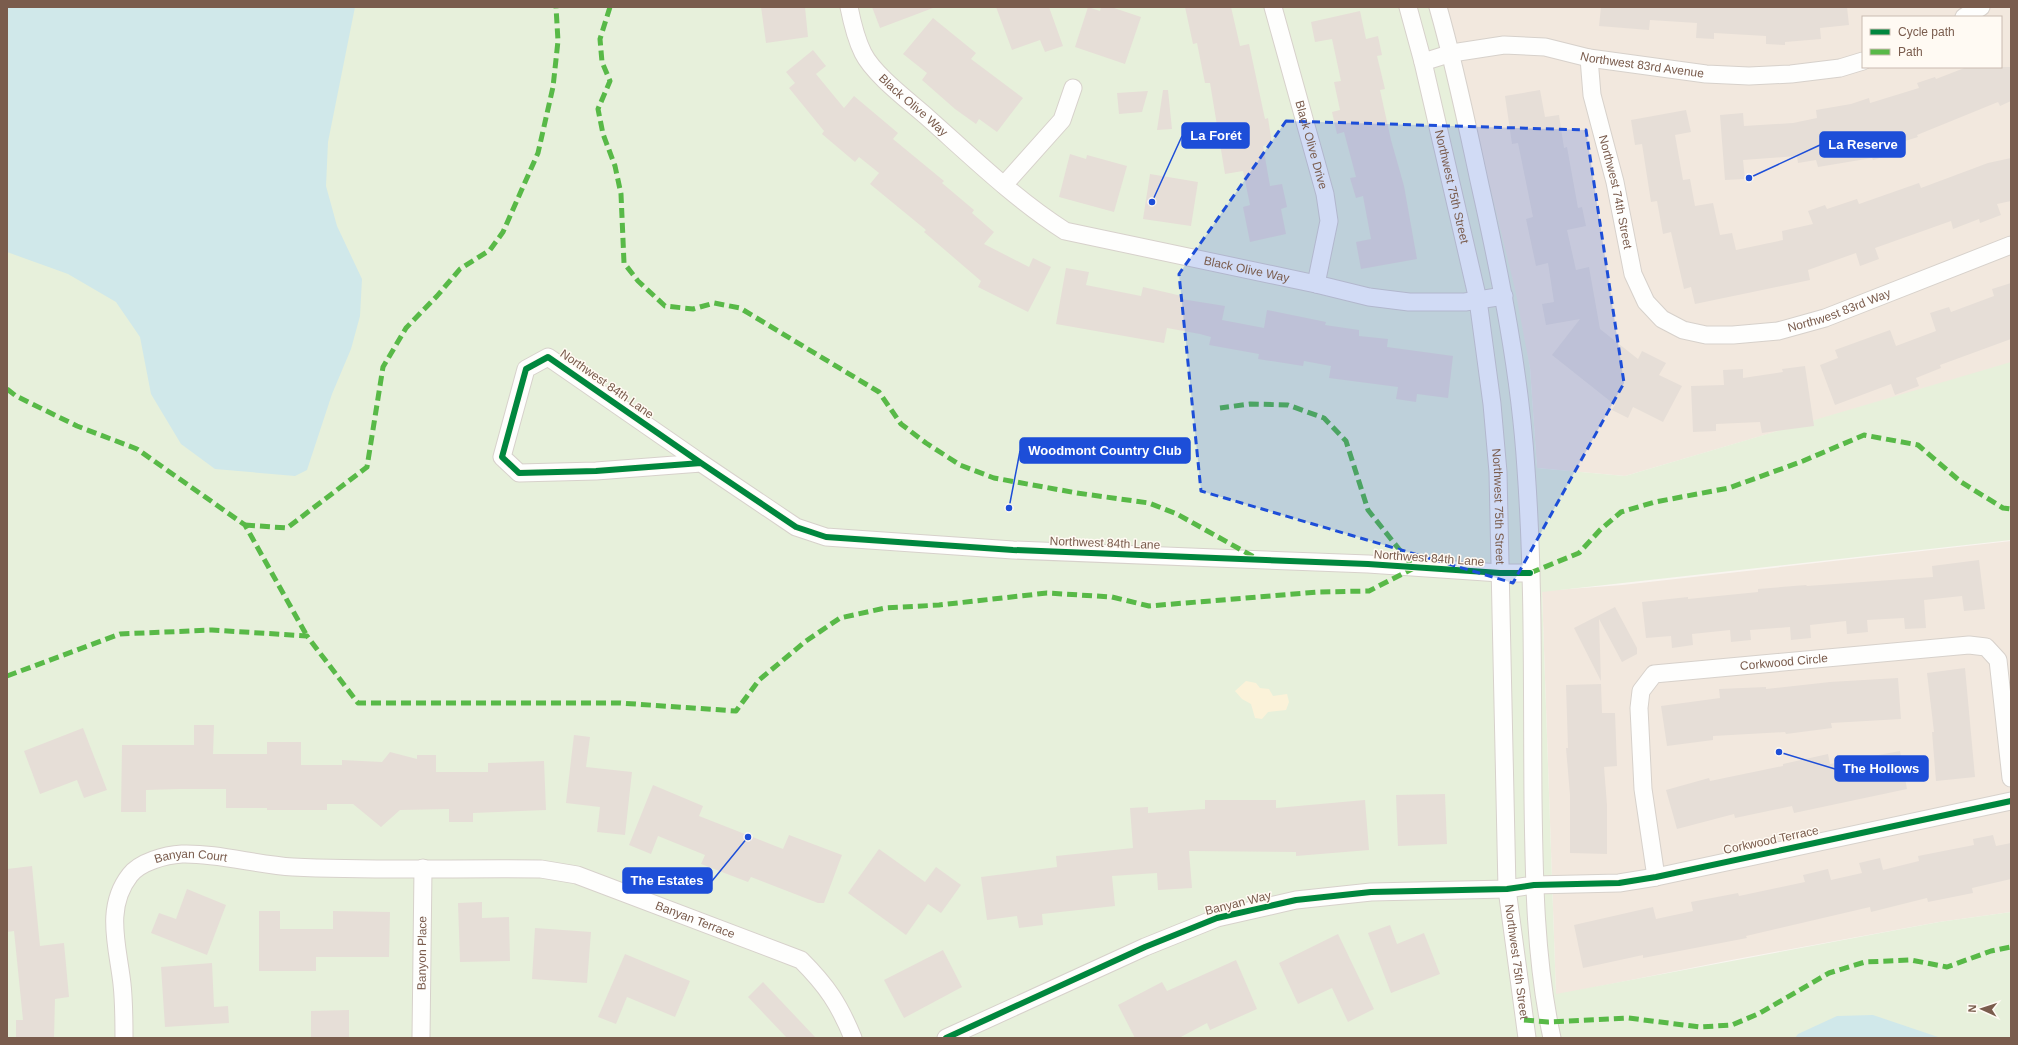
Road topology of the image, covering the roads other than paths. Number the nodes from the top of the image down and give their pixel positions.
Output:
1 (848, 7) edge
2 (1273, 7) edge
3 (1408, 7) edge
4 (1438, 7) edge
5 (1981, 7) edge
6 (1966, 16) edge
7 (1452, 54) junction
8 (1588, 58) junction
9 (1862, 61) edge
10 (1423, 62) junction
11 (1073, 88) dead end
12 (1004, 185) junction
13 (2011, 245) edge
14 (1316, 284) junction
15 (1504, 296) junction
16 (1478, 300) junction
17 (1662, 319) joint
18 (701, 462) junction
19 (1500, 573) junction
20 (1530, 573) junction
21 (2011, 778) edge
22 (2011, 801) edge
23 (423, 868) junction
24 (1656, 877) junction
25 (1534, 885) junction
26 (1507, 889) junction
27 (124, 1038) edge
28 (421, 1038) edge
29 (853, 1038) edge
30 (946, 1038) edge
31 (1527, 1038) edge
32 (1552, 1038) edge

1 - 12 street, Black Olive Way
2 - 14 street, Black Olive Drive
3 - 10 street, Northwest 75th Street
4 - 7 street, Northwest 75th Street
5 - 6 street
7 - 8 street, Northwest 83rd Avenue
7 - 10 street, Northwest 83rd Avenue
7 - 15 street, Northwest 75th Street
8 - 9 street, Northwest 83rd Avenue
8 - 17 street, Northwest 74th Street
10 - 16 street, Northwest 75th Street
11 - 12 street
12 - 14 street, Black Olive Way
13 - 17 street, Northwest 83rd Way
14 - 16 street, Black Olive Way
15 - 16 street, Black Olive Way
15 - 20 street, Northwest 75th Street
16 - 19 street, Northwest 75th Street
18 - 18 street, Northwest 84th Lane
18 - 19 street, Northwest 84th Lane
19 - 20 street, Northwest 84th Lane
19 - 26 street, Northwest 75th Street
20 - 25 street, Northwest 75th Street
21 - 24 street, Corkwood Circle
22 - 24 street, Corkwood Terrace
23 - 27 street, Banyan Court
23 - 28 street, Banyon Place
23 - 29 street, Banyan Terrace
24 - 25 street, Corkwood Terrace
25 - 26 street, Banyan Way
25 - 32 street, Northwest 75th Street
26 - 30 street, Banyan Way
26 - 31 street, Northwest 75th Street

